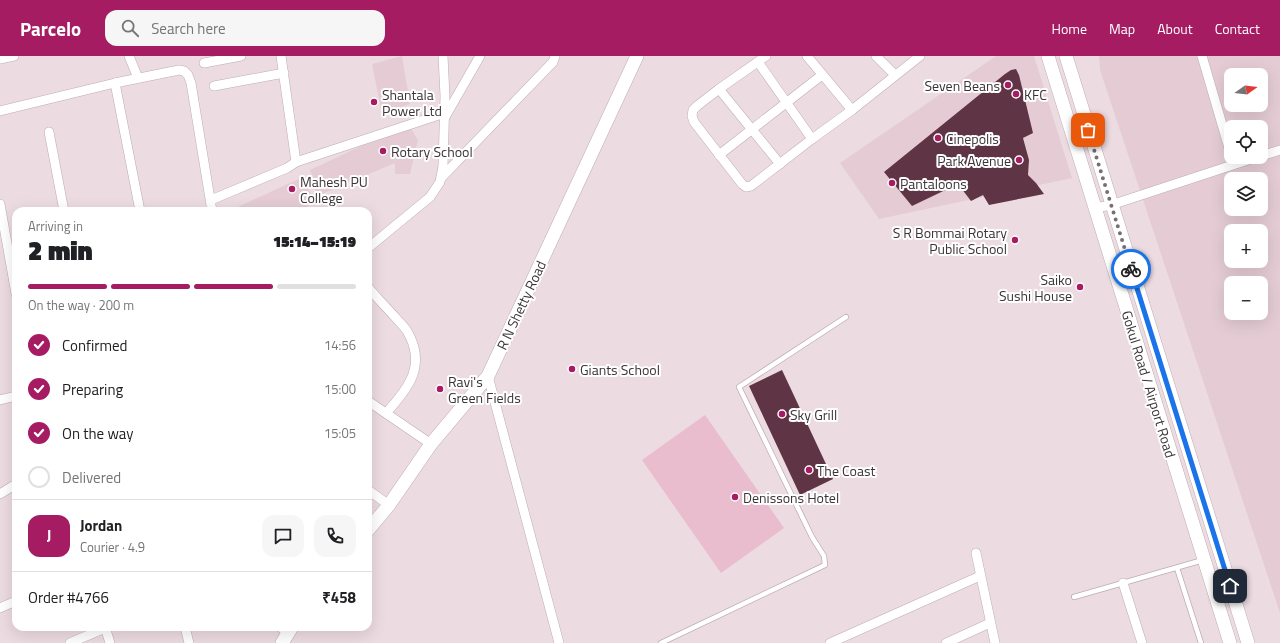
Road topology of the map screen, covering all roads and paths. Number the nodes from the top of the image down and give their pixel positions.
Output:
1 (14, 56) edge
2 (129, 56) edge
3 (241, 56) edge
4 (281, 56) edge
5 (444, 56) edge
6 (480, 56) edge
7 (555, 56) edge
8 (637, 56) edge
9 (766, 56) edge
10 (807, 56) edge
11 (876, 56) edge
12 (1048, 56) edge
13 (1066, 56) edge
14 (1202, 56) edge
15 (915, 57) edge
16 (0, 59) edge
17 (758, 62) junction
18 (204, 64) dead end
19 (284, 73) junction
20 (822, 75) junction
21 (895, 75) junction
22 (138, 78) junction
23 (116, 83) junction
24 (214, 86) dead end
25 (719, 89) junction
26 (786, 103) junction
27 (852, 110) junction
28 (0, 111) edge
29 (444, 116) junction
30 (752, 129) junction
31 (48, 132) dead end
32 (1224, 132) edge
33 (812, 139) junction
34 (1280, 150) edge
35 (1268, 154) edge
36 (719, 155) junction
37 (296, 162) junction
38 (1224, 162) edge
39 (780, 164) junction
40 (441, 178) junction
41 (211, 200) junction
42 (0, 204) edge
43 (1111, 205) junction
44 (63, 207) edge
45 (139, 207) edge
46 (212, 207) edge
47 (1094, 208) junction
48 (1, 217) edge
49 (372, 245) edge
50 (12, 273) edge
51 (372, 292) edge
52 (846, 317) dead end
53 (488, 376) junction
54 (12, 397) edge
55 (0, 400) edge
56 (372, 404) edge
57 (386, 413) junction
58 (431, 444) junction
59 (12, 486) edge
60 (372, 493) edge
61 (0, 494) edge
62 (389, 505) junction
63 (372, 525) edge
64 (976, 553) dead end
65 (1204, 560) junction
66 (1177, 568) junction
67 (980, 576) junction
68 (1123, 583) junction
69 (1074, 597) dead end
70 (12, 603) edge
71 (0, 608) edge
72 (990, 623) junction
73 (98, 631) edge
74 (106, 631) edge
75 (187, 631) edge
76 (70, 643) edge
77 (110, 643) edge
78 (189, 643) edge
79 (559, 643) edge
80 (661, 643) edge
81 (830, 643) edge
82 (946, 643) edge
83 (995, 643) edge
84 (1142, 643) edge
85 (1201, 643) edge
86 (1230, 643) edge
87 (1248, 643) edge

1 - 16 street
2 - 22 street
3 - 18 street
4 - 19 street
5 - 29 street
6 - 29 street
7 - 40 street
8 - 53 main road, R N Shetty Road
9 - 17 street
10 - 20 street
11 - 21 street
12 - 47 main road, Gokul Road / Airport Road
13 - 43 main road, Gokul Road / Airport Road
14 - 32 street
15 - 21 street
17 - 25 street
17 - 26 street
19 - 24 street
19 - 37 street
20 - 26 street
20 - 27 street
21 - 27 street
22 - 23 street
22 - 41 street
23 - 28 street
23 - 45 street
25 - 30 street
25 - 36 street
26 - 30 street
26 - 33 street
27 - 33 street
29 - 37 street
29 - 40 street
30 - 36 street
30 - 39 street
31 - 44 street
33 - 39 street
34 - 35 street
36 - 39 street
37 - 41 street
38 - 43 street
40 - 49 street
41 - 46 street
42 - 48 street
43 - 47 street
43 - 87 main road, Gokul Road / Airport Road
47 - 65 main road, Gokul Road / Airport Road
48 - 50 street
51 - 57 street
52 - 80 lane
53 - 58 main road, R N Shetty Road
53 - 79 street
54 - 55 street
56 - 57 street
57 - 58 street
58 - 62 main road, R N Shetty Road
59 - 61 street
60 - 62 street
62 - 63 main road, R N Shetty Road
64 - 67 street
65 - 66 lane
65 - 86 main road, Gokul Road / Airport Road
66 - 68 lane
66 - 85 lane
67 - 72 street
67 - 81 street
68 - 69 lane
68 - 84 street
70 - 71 street
72 - 82 street
72 - 83 street
73 - 76 street
74 - 77 street
75 - 78 street

